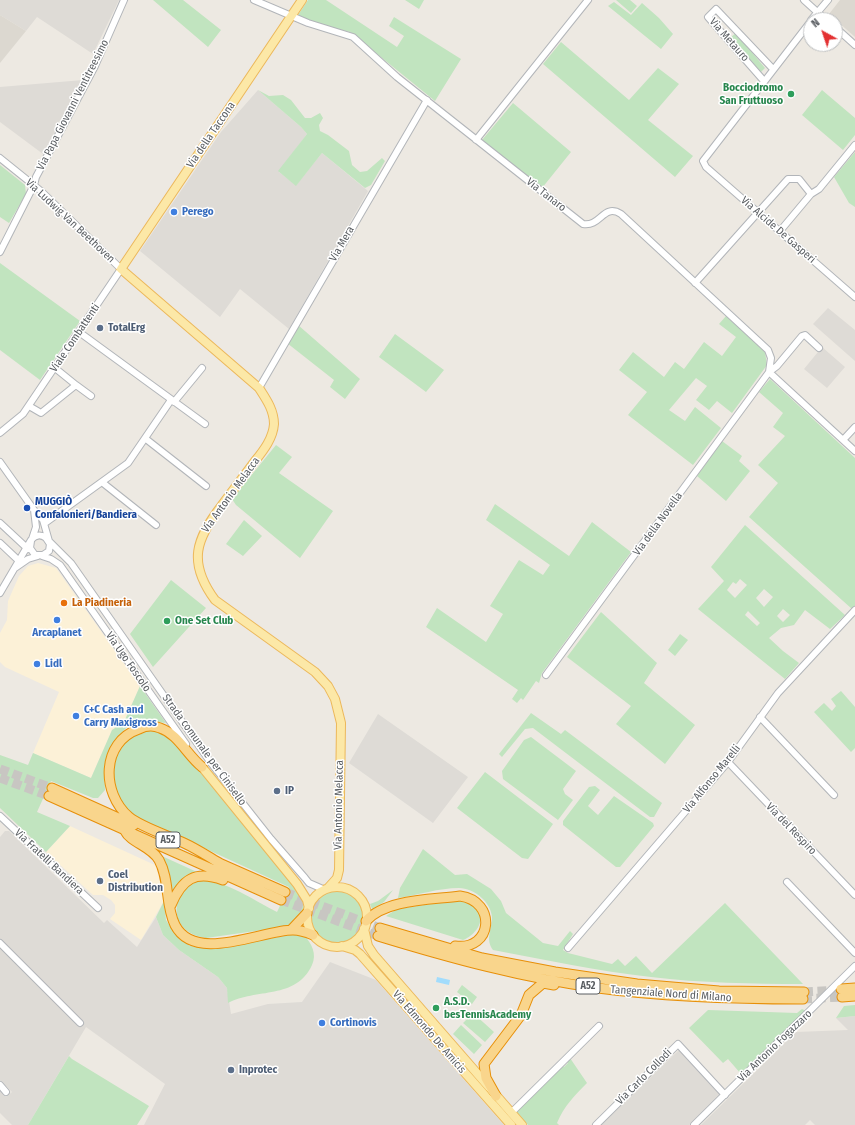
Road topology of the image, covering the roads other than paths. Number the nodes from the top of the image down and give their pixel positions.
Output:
1 (124, 0) edge
2 (254, 0) edge
3 (302, 0) edge
4 (588, 0) edge
5 (804, 0) edge
6 (828, 0) edge
7 (817, 12) joint
8 (292, 15) junction
9 (803, 31) edge
10 (843, 35) edge
11 (855, 45) edge
12 (773, 70) junction
13 (764, 81) junction
14 (427, 100) junction
15 (476, 140) junction
16 (855, 145) edge
17 (0, 158) edge
18 (34, 185) junction
19 (811, 194) junction
20 (759, 212) junction
21 (780, 231) junction
22 (0, 252) edge
23 (121, 269) junction
24 (695, 283) junction
25 (855, 297) edge
26 (79, 332) junction
27 (819, 348) dead end
28 (55, 368) junction
29 (202, 368) dead end
30 (770, 372) junction
31 (76, 385) junction
32 (259, 388) junction
33 (90, 396) dead end
34 (173, 401) junction
35 (29, 406) junction
36 (205, 424) dead end
37 (855, 426) edge
38 (0, 433) edge
39 (146, 439) junction
40 (843, 440) junction
41 (855, 451) edge
42 (0, 462) edge
43 (103, 483) junction
44 (206, 486) dead end
45 (34, 510) junction
46 (0, 523) edge
47 (45, 523) junction
48 (156, 525) dead end
49 (31, 540) junction
50 (50, 542) junction
51 (0, 543) edge
52 (26, 548) junction
53 (37, 555) junction
54 (18, 560) junction
55 (14, 569) junction
56 (0, 594) edge
57 (855, 610) edge
58 (546, 675) dead end
59 (760, 717) junction
60 (728, 762) junction
61 (202, 767) junction
62 (834, 795) dead end
63 (0, 816) edge
64 (126, 830) junction
65 (222, 864) junction
66 (339, 870) junction
67 (787, 882) dead end
68 (249, 886) junction
69 (327, 889) junction
70 (351, 891) junction
71 (855, 895) edge
72 (170, 906) junction
73 (98, 908) dead end
74 (308, 910) junction
75 (365, 925) junction
76 (291, 930) junction
77 (313, 935) junction
78 (422, 941) junction
79 (0, 943) edge
80 (342, 946) junction
81 (568, 948) dead end
82 (855, 953) edge
83 (855, 966) edge
84 (598, 988) junction
85 (855, 988) edge
86 (855, 996) edge
87 (80, 1023) dead end
88 (600, 1026) dead end
89 (0, 1085) edge
90 (6, 1092) dead end
91 (725, 1095) junction
92 (496, 1096) junction
93 (511, 1113) junction
94 (511, 1125) edge
95 (522, 1125) edge
96 (596, 1125) edge
97 (694, 1125) edge

1 - 18 street, Via Papa Giovanni Ventitreesimo
2 - 8 street, Via Tanaro
3 - 8 main road, Via della Taccona
4 - 15 street
5 - 7 street
6 - 7 street
8 - 14 street, Via Tanaro
8 - 23 main road, Via della Taccona
9 - 12 street
10 - 11 street
12 - 13 street
12 - 13 street, Via Metauro
13 - 20 street, Via Alcide De Gasperi
14 - 15 street, Via Tanaro
14 - 32 street, Via Mera
15 - 24 street, Via Tanaro
16 - 19 street
17 - 18 street, Via Ludwig Van Beethoven
18 - 22 street, Via Papa Giovanni Ventitreesimo
18 - 23 street, Via Ludwig Van Beethoven
19 - 20 street
19 - 21 street
20 - 21 street, Via Alcide De Gasperi
20 - 24 street
21 - 25 street, Via Alcide De Gasperi
23 - 26 street, Viale Combattenti
23 - 32 main road, Via Antonio Melacca
24 - 30 street, Via Tanaro
26 - 28 street, Viale Combattenti
26 - 34 street
27 - 30 street
28 - 31 street
28 - 35 street, Viale Combattenti
29 - 34 street
30 - 40 street
30 - 58 street, Via della Novella
31 - 33 street
31 - 35 street
32 - 66 main road, Via Antonio Melacca
34 - 36 street
34 - 39 street
35 - 38 street, Viale Combattenti
37 - 40 street
39 - 43 street
39 - 44 street
40 - 41 street
42 - 45 street
43 - 47 street
43 - 48 street
45 - 47 street
45 - 49 street
46 - 52 street, Via Ugo Foscolo
47 - 50 street
49 - 50 street
49 - 52 street
49 - 53 street
50 - 53 street
50 - 69 street, Strada comunale per Cinisello
51 - 54 street
52 - 53 street, Via Ugo Foscolo
52 - 54 street
53 - 55 street
53 - 61 street, Via Ugo Foscolo
54 - 55 street
55 - 56 street
57 - 59 street, Via Alfonso Marelli
59 - 60 street, Via Alfonso Marelli
59 - 62 street
60 - 71 street, Via del Respiro
60 - 81 street, Via Alfonso Marelli
61 - 65 highway
61 - 74 main road, Via Ugo Foscolo
63 - 73 street, Via Fratelli Bandiera
64 - 65 highway, A52
64 - 68 highway, A52
64 - 72 highway
65 - 68 highway, A52
66 - 69 main road
66 - 70 main road, Via Antonio Melacca
67 - 82 street
68 - 72 highway
69 - 70 main road
69 - 74 main road
70 - 75 main road
72 - 76 highway
74 - 76 highway
74 - 77 main road
75 - 78 highway
75 - 80 main road
75 - 92 main road, Via Edmondo De Amicis
76 - 77 highway
77 - 80 main road
78 - 84 highway, Tangenziale Nord di Milano / A52
78 - 84 highway, Tangenziale Nord di Milano / A52
79 - 87 street
80 - 94 main road, Via Edmondo De Amicis
83 - 91 street, Via Antonio Fogazzaro
84 - 92 highway
85 - 86 highway
88 - 93 street
89 - 90 street
91 - 96 street, Via Carlo Collodi
91 - 97 street, Via Antonio Fogazzaro
92 - 93 main road, Via Edmondo De Amicis
93 - 95 main road, Via Edmondo De Amicis

